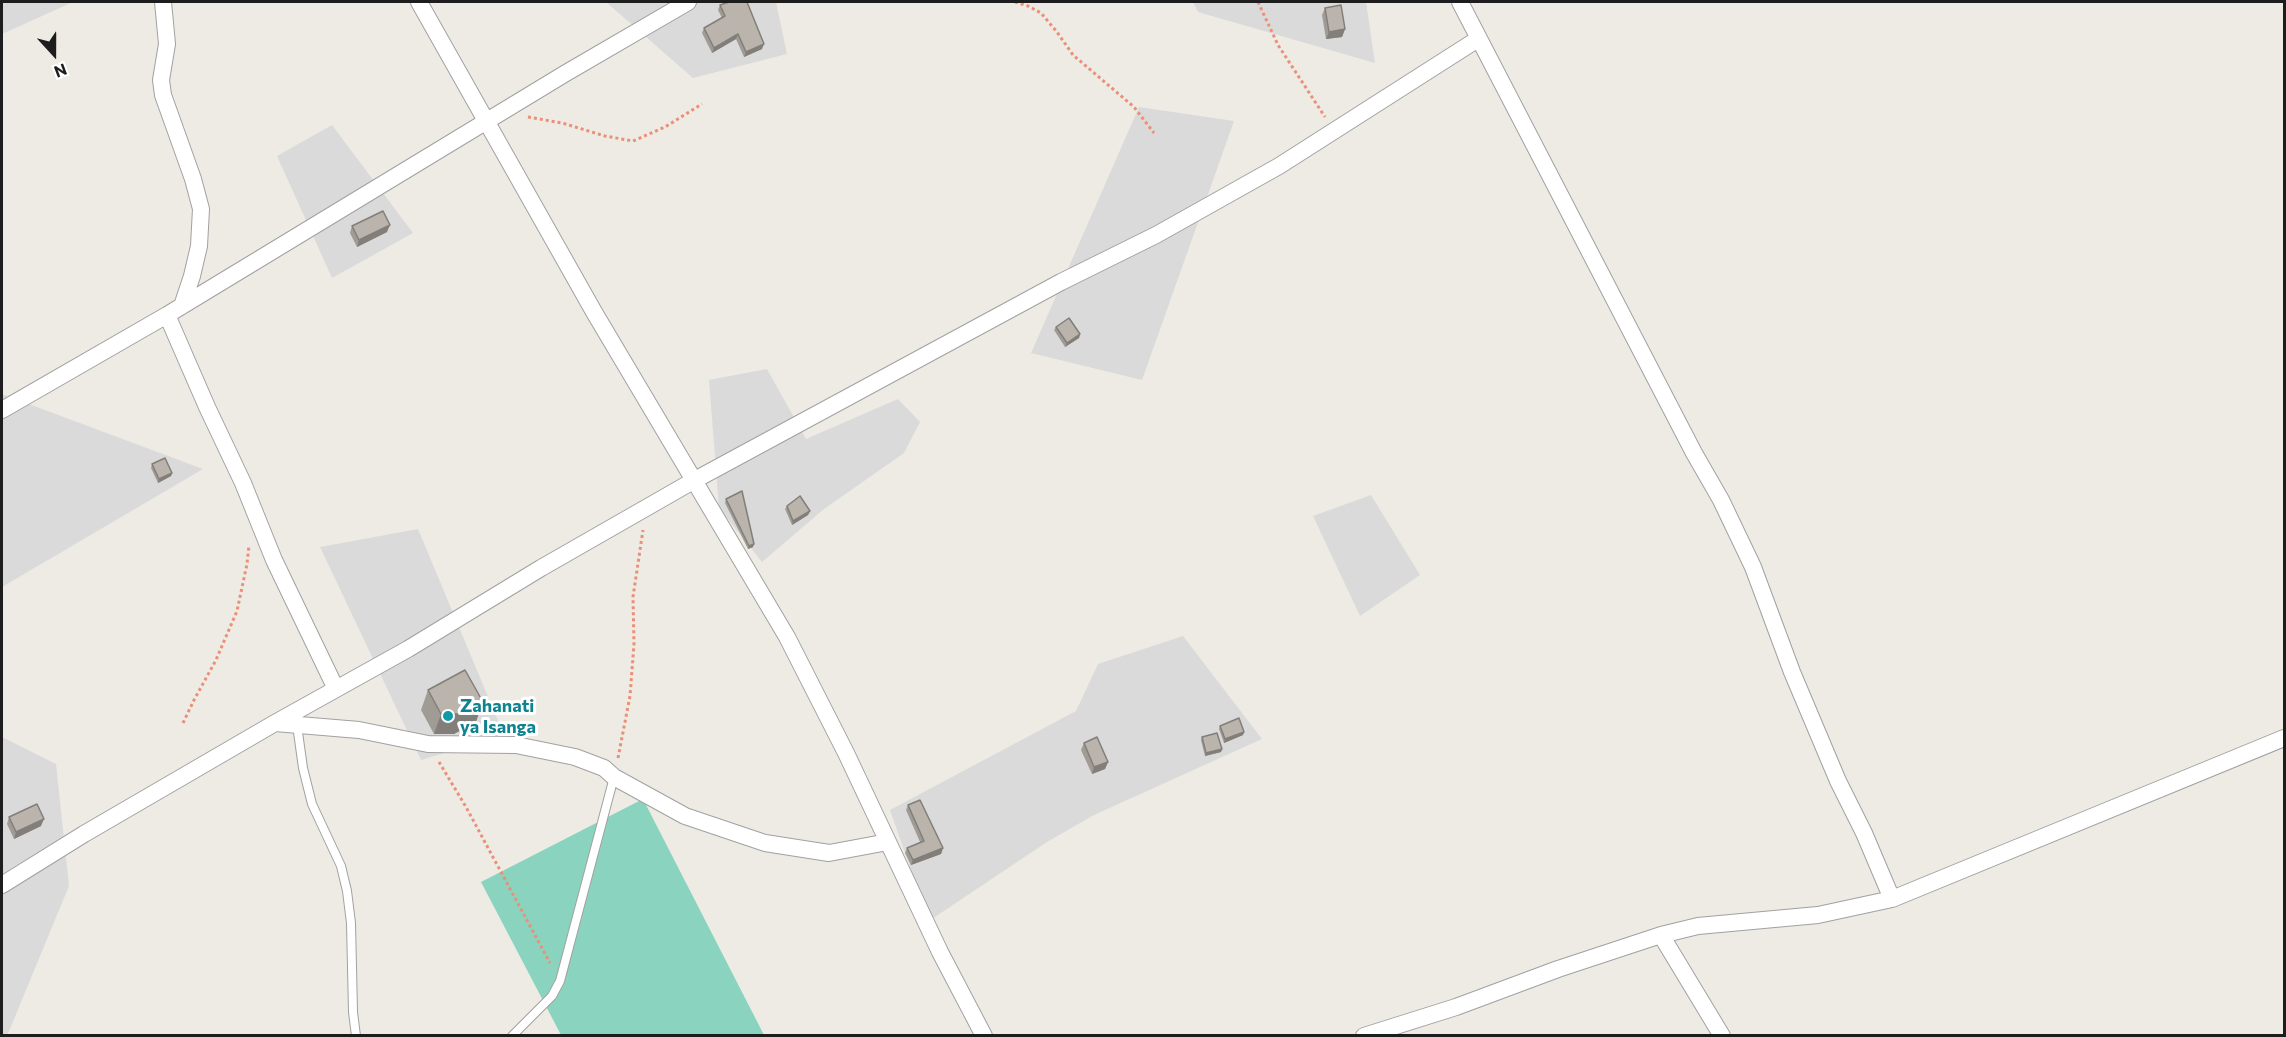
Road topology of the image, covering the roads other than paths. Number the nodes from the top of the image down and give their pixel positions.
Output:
1 (163, 2) edge
2 (419, 2) edge
3 (688, 2) edge
4 (1460, 2) edge
5 (1478, 39) junction
6 (487, 122) junction
7 (182, 306) junction
8 (167, 315) junction
9 (2, 410) edge
10 (693, 481) junction
11 (336, 689) junction
12 (275, 723) junction
13 (297, 725) junction
14 (2284, 738) edge
15 (614, 777) junction
16 (888, 842) junction
17 (2, 885) edge
18 (1892, 899) junction
19 (1661, 935) junction
20 (356, 1035) edge
21 (512, 1035) edge
22 (984, 1035) edge
23 (1364, 1035) edge
24 (1722, 1035) edge

1 - 7 street
2 - 6 street
3 - 6 street
4 - 5 street
5 - 10 street
5 - 18 street
6 - 7 street
6 - 10 street
7 - 8 street
8 - 9 street
8 - 11 street
10 - 11 street
10 - 16 street
11 - 12 street
12 - 13 street
12 - 17 street
13 - 15 street
13 - 20 lane
14 - 18 street
15 - 16 street
15 - 21 lane
16 - 22 street
18 - 19 street
19 - 23 street
19 - 24 street

